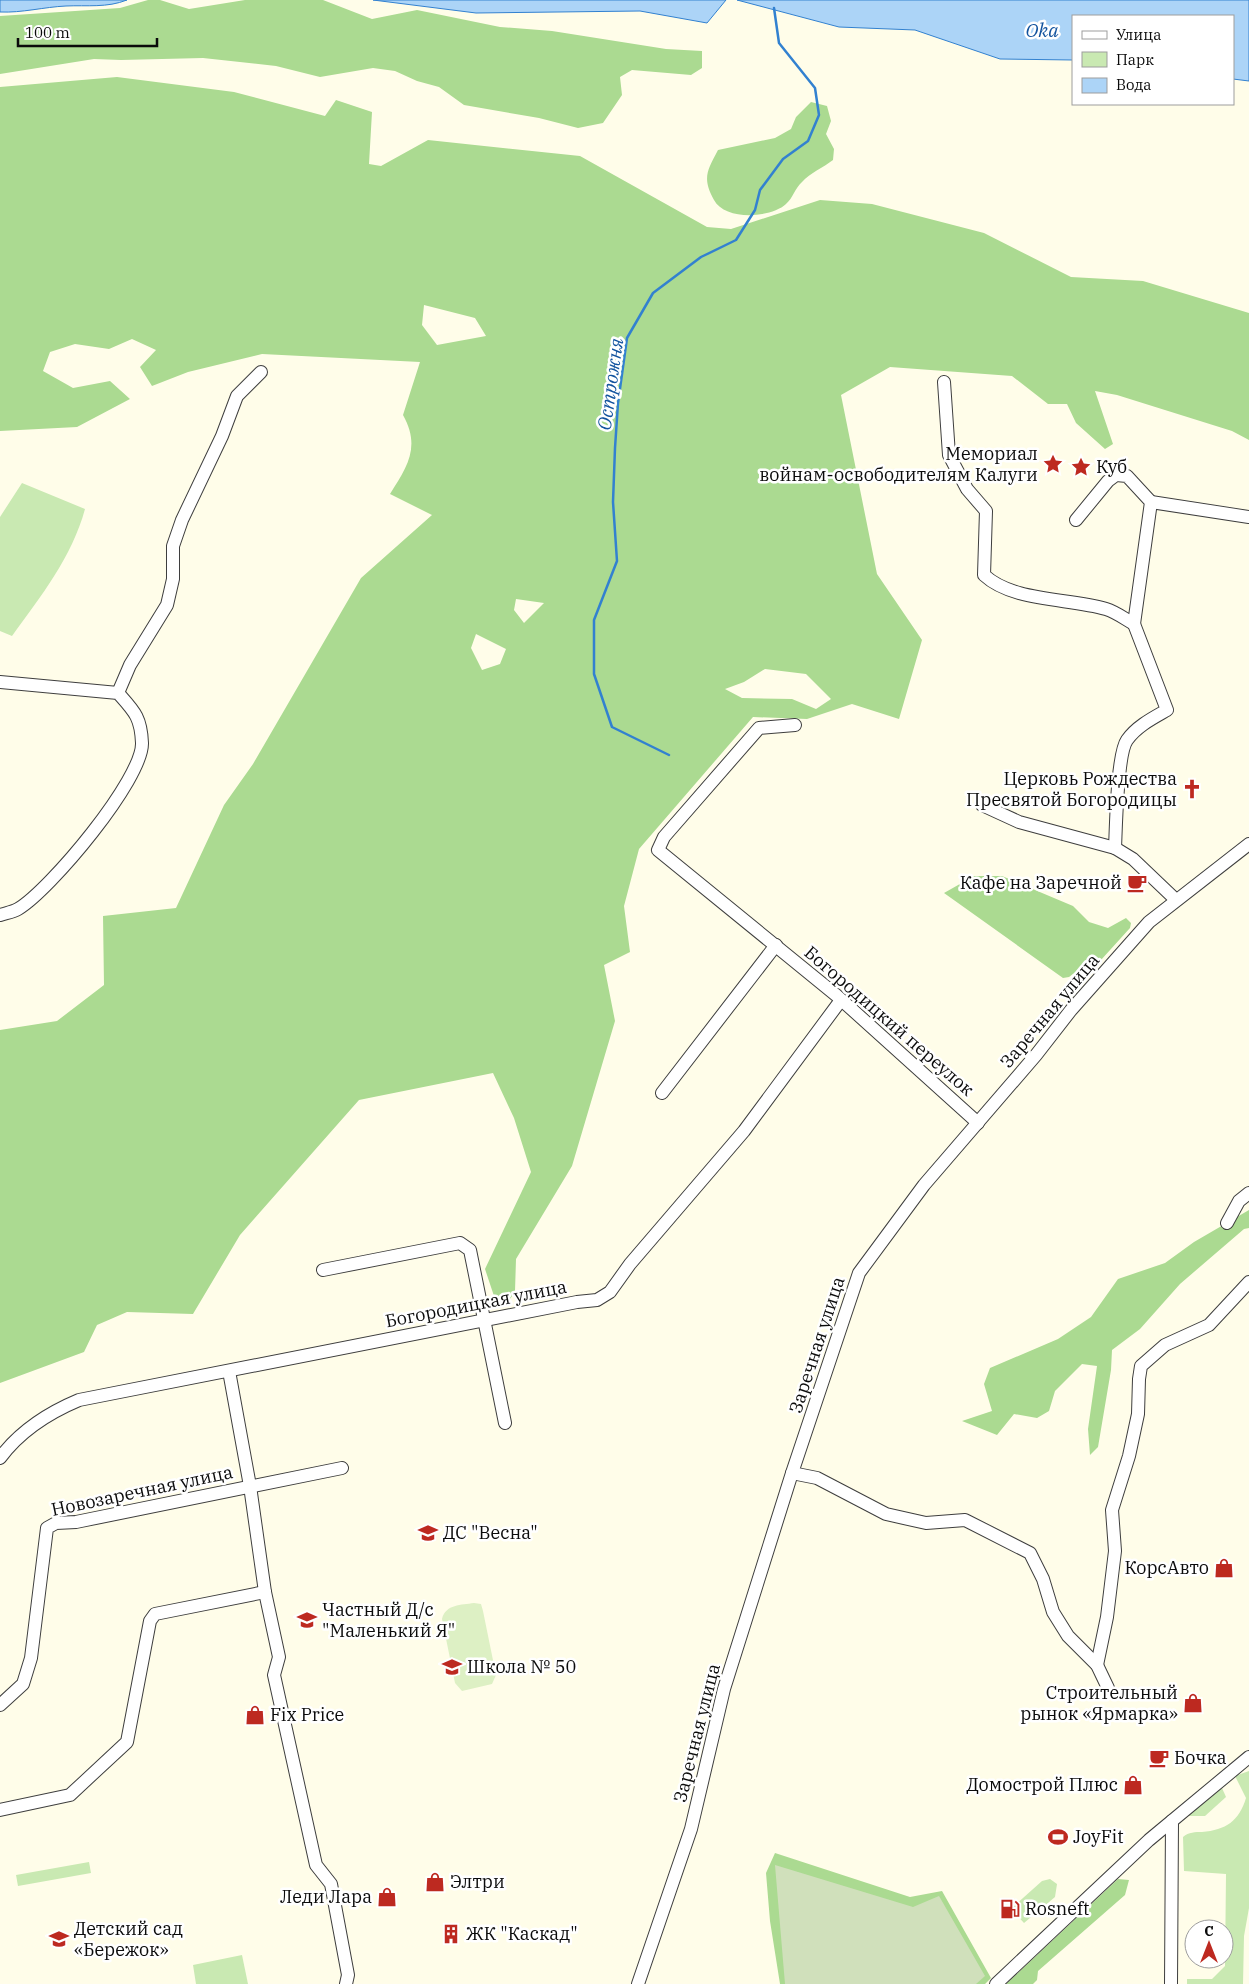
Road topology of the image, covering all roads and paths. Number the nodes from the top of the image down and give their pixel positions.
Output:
1 (261, 372) dead end
2 (944, 382) dead end
3 (1151, 502) junction
4 (1249, 517) edge
5 (1076, 520) dead end
6 (1134, 624) junction
7 (0, 682) edge
8 (118, 693) junction
9 (795, 726) dead end
10 (982, 805) dead end
11 (1249, 844) edge
12 (1116, 848) junction
13 (1176, 900) junction
14 (0, 915) edge
15 (776, 946) junction
16 (841, 1000) junction
17 (662, 1093) dead end
18 (978, 1122) junction
19 (1249, 1193) edge
20 (1227, 1223) dead end
21 (323, 1270) dead end
22 (1249, 1282) edge
23 (485, 1320) junction
24 (229, 1371) junction
25 (506, 1423) dead end
26 (0, 1458) edge
27 (342, 1468) dead end
28 (792, 1473) junction
29 (250, 1486) junction
30 (265, 1592) junction
31 (1097, 1665) junction
32 (1108, 1688) dead end
33 (0, 1705) edge
34 (1246, 1761) edge
35 (0, 1810) edge
36 (1172, 1821) junction
37 (346, 1984) edge
38 (638, 1984) edge
39 (996, 1984) edge
40 (1171, 1984) edge

1 - 8 street
2 - 6 street
3 - 4 street
3 - 5 street
3 - 6 street
6 - 12 street
7 - 8 street
8 - 14 street
9 - 15 street, Богородицкий переулок
10 - 12 street
11 - 13 street, Заречная улица
12 - 13 street
13 - 18 street, Заречная улица
15 - 16 street, Богородицкий переулок
15 - 17 street
16 - 18 street, Богородицкий переулок
16 - 23 street, Богородицкая улица
18 - 28 street, Заречная улица
19 - 20 street
21 - 23 street
22 - 31 street
23 - 24 street, Богородицкая улица
23 - 25 street
24 - 26 street, Богородицкая улица
24 - 29 street
27 - 29 street, Новозаречная улица
28 - 31 street
28 - 38 street, Заречная улица
29 - 30 street
29 - 33 street, Новозаречная улица
30 - 35 street
30 - 37 street
31 - 32 street
34 - 36 street
36 - 39 street
36 - 40 street

